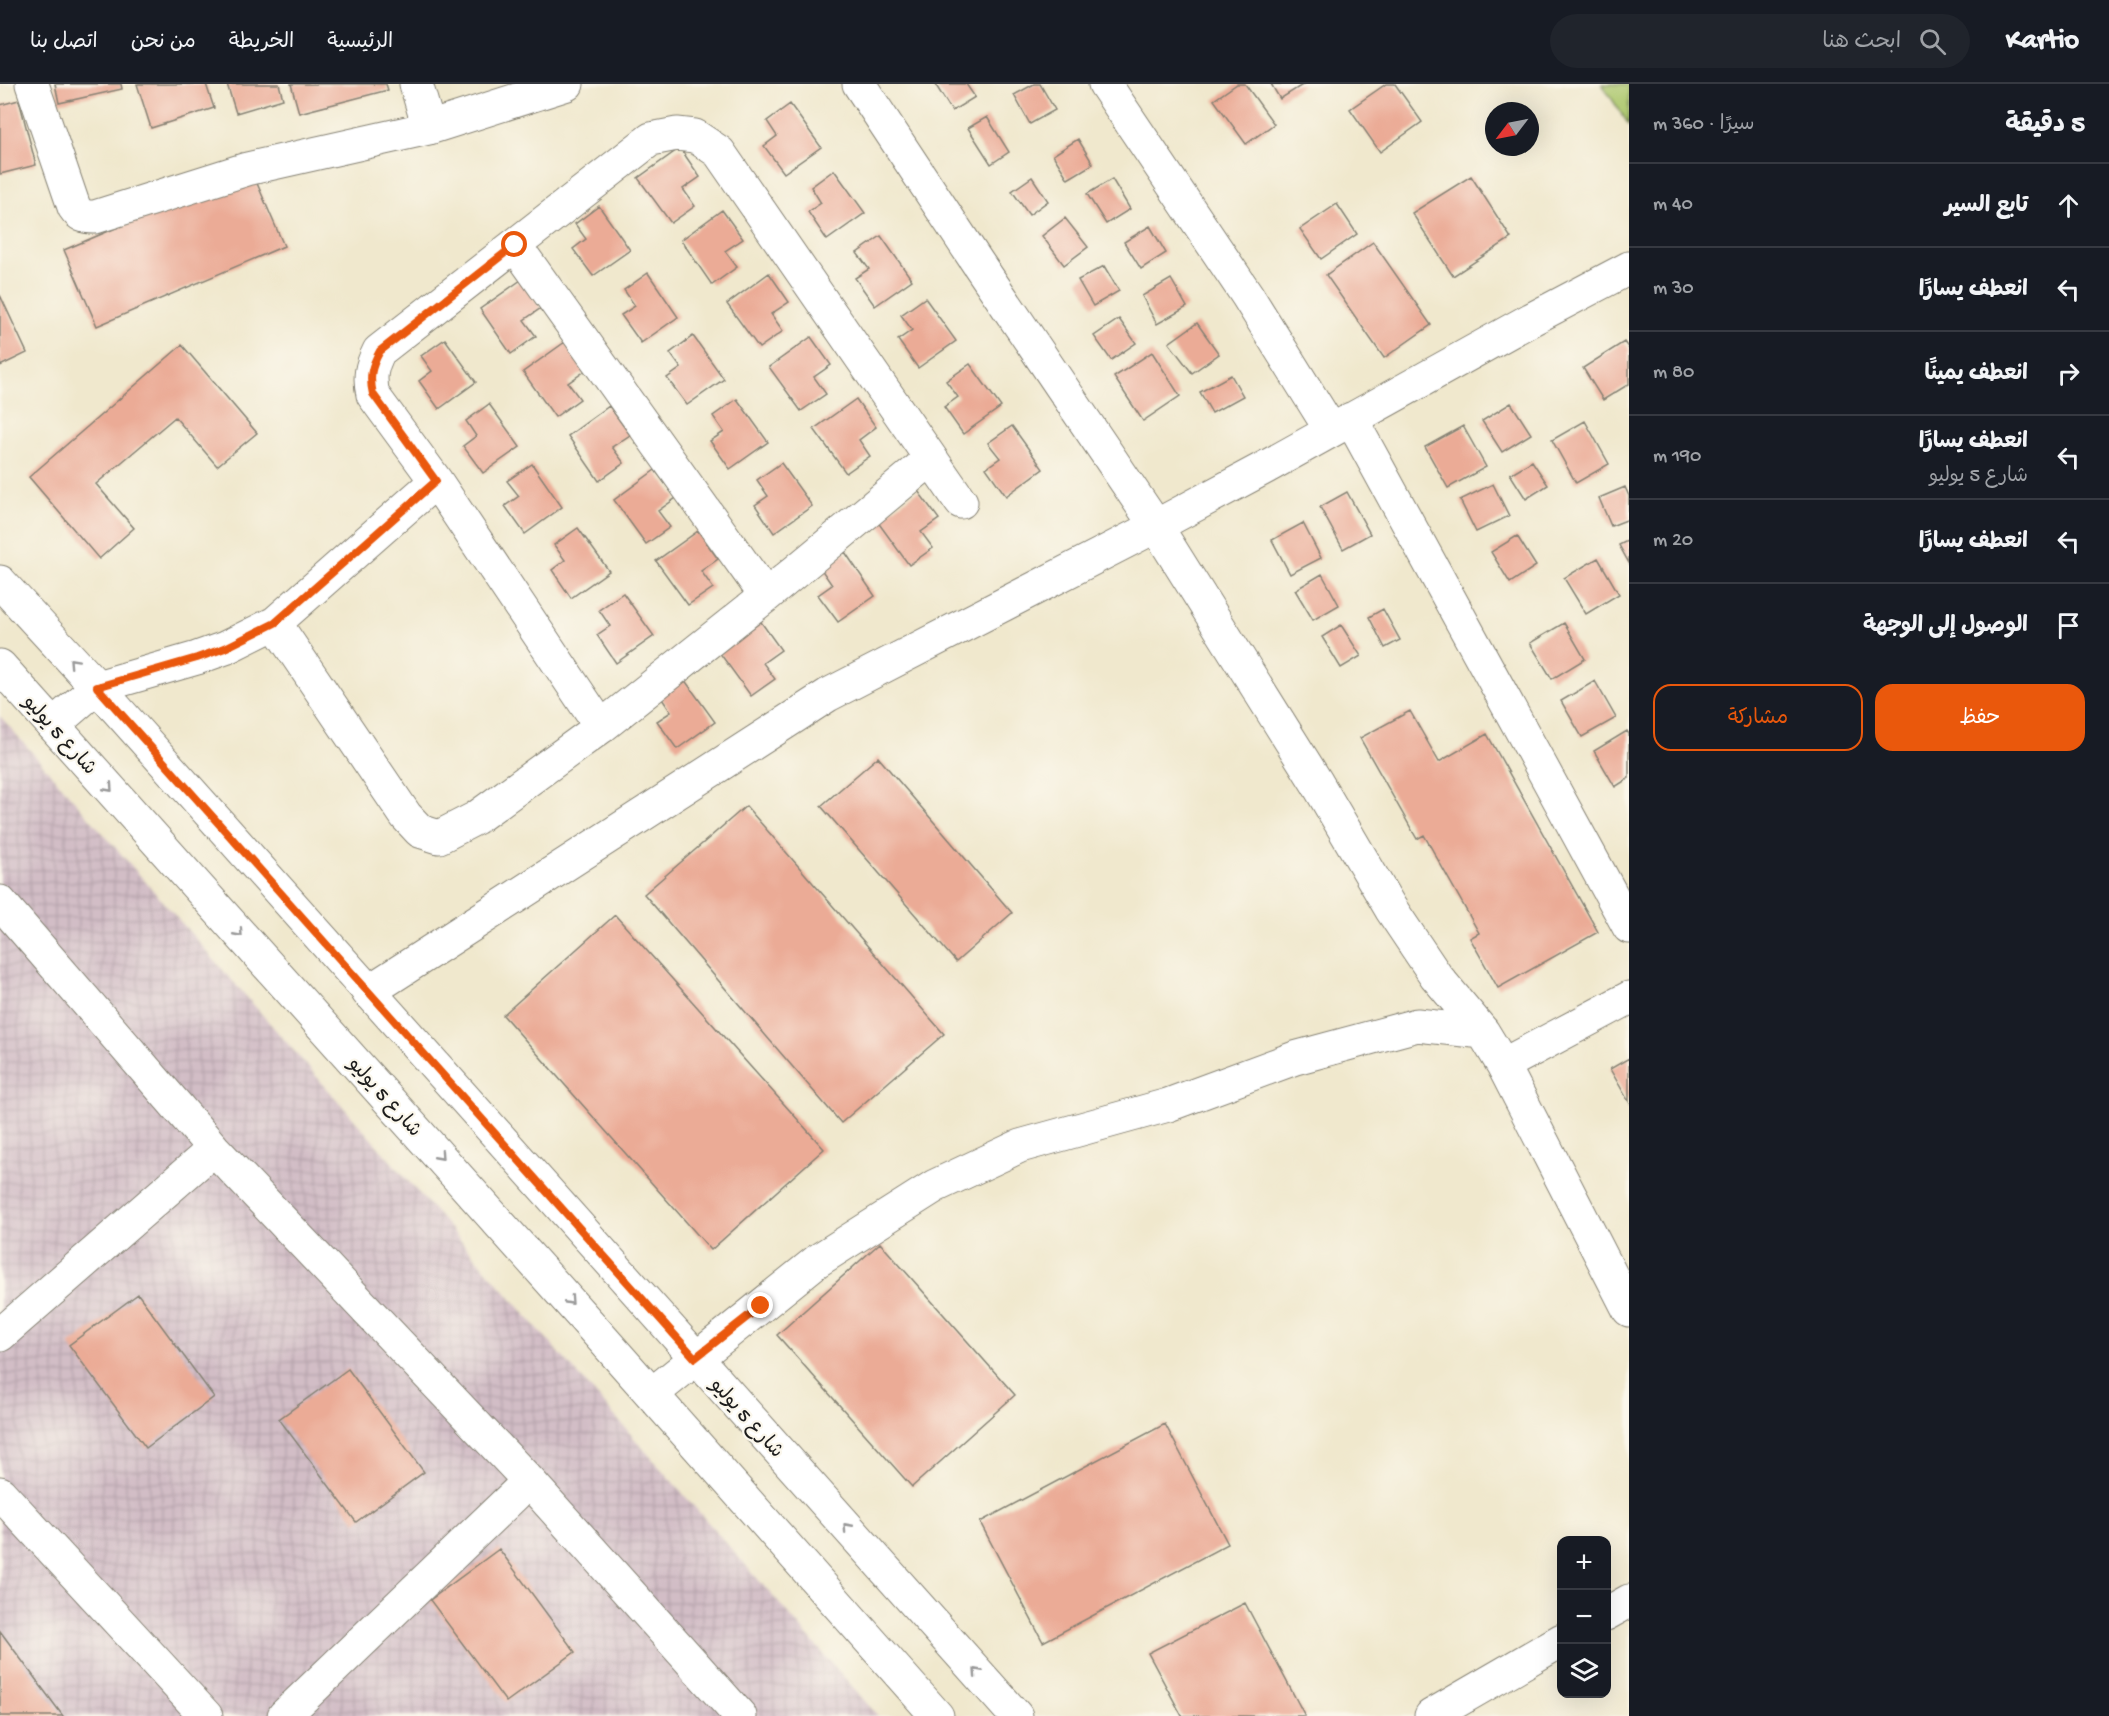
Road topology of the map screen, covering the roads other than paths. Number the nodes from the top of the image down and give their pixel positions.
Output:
1 (32, 84) edge
2 (416, 84) edge
3 (567, 84) edge
4 (859, 84) edge
5 (1105, 84) edge
6 (429, 128) junction
7 (515, 245) junction
8 (1629, 268) edge
9 (1341, 425) junction
10 (932, 459) junction
11 (436, 481) junction
12 (961, 502) dead end
13 (1156, 526) junction
14 (0, 582) edge
15 (766, 596) junction
16 (275, 623) junction
17 (0, 666) edge
18 (97, 687) junction
19 (53, 725) junction
20 (601, 727) junction
21 (0, 902) edge
22 (1629, 927) edge
23 (368, 992) junction
24 (1629, 998) edge
25 (1483, 1032) junction
26 (1503, 1065) junction
27 (214, 1149) junction
28 (1629, 1310) edge
29 (0, 1335) edge
30 (695, 1358) junction
31 (652, 1394) junction
32 (529, 1481) junction
33 (0, 1493) edge
34 (1629, 1600) edge
35 (1611, 1611) edge
36 (1557, 1643) edge
37 (206, 1716) edge
38 (284, 1716) edge
39 (740, 1716) edge
40 (937, 1716) edge
41 (1016, 1716) edge
42 (1431, 1716) edge

1 - 6 street
2 - 6 street
3 - 6 street
4 - 13 street
5 - 9 street
7 - 10 street
7 - 11 street
7 - 15 street
8 - 9 street
9 - 13 street
9 - 22 street
10 - 12 street
10 - 15 street
11 - 16 street
11 - 20 street
13 - 23 street
13 - 25 street
18 -> 14 street, شارع 5 يوليو
15 - 20 street
16 - 18 street
16 - 20 street
17 - 19 street, شارع 5 يوليو
18 - 19 street
18 - 23 street, شارع 5 يوليو
19 -> 31 street, شارع 5 يوليو
21 - 27 street
23 - 30 street, شارع 5 يوليو
24 - 26 street
25 - 26 street
25 - 30 street
26 - 28 street
27 - 29 street
27 - 32 street
30 - 31 street
41 -> 30 street, شارع 5 يوليو
31 - 40 street, شارع 5 يوليو
32 - 38 street
32 - 39 street
33 - 37 street
34 - 35 street
36 - 42 street

